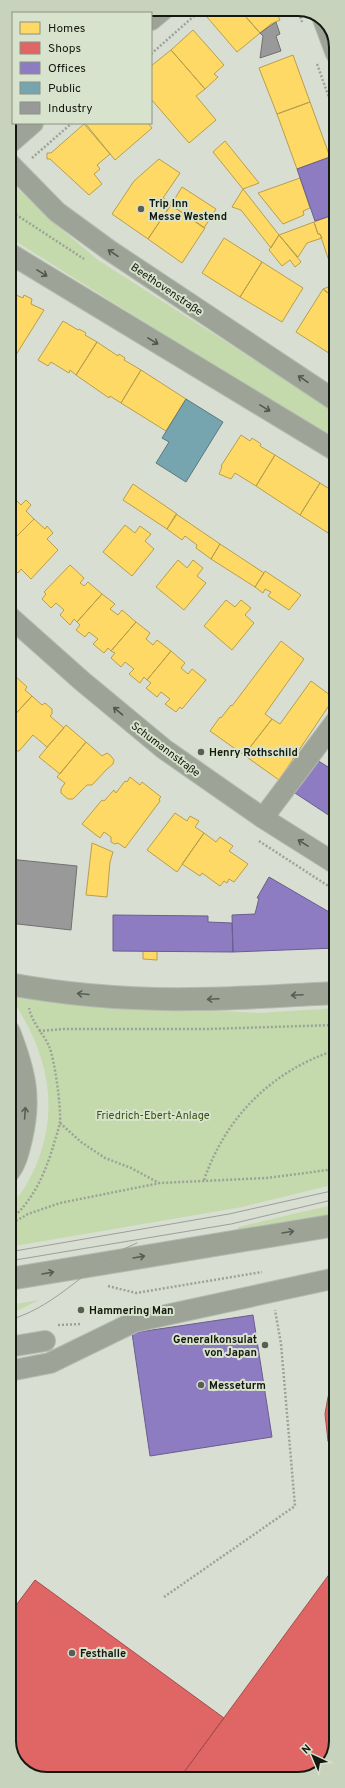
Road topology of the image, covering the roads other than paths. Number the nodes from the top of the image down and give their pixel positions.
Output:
1 (33, 124) edge
2 (16, 138) edge
3 (16, 170) edge
4 (16, 257) edge
5 (329, 396) edge
6 (329, 447) edge
7 (16, 622) edge
8 (329, 730) edge
9 (263, 818) junction
10 (329, 860) edge
11 (16, 985) edge
12 (329, 993) edge
13 (16, 1050) edge
14 (16, 1157) edge
15 (329, 1226) edge
16 (16, 1279) edge
17 (329, 1280) edge
18 (45, 1342) dead end
19 (16, 1346) edge
20 (16, 1370) edge

1 - 2 street
5 -> 3 street, Beethovenstraße
4 -> 6 street
9 -> 7 street, Schumannstraße
8 - 9 street
10 -> 9 street, Schumannstraße
12 -> 11 main road
14 -> 13 main road
16 -> 15 main road
17 - 20 street
18 - 19 street

